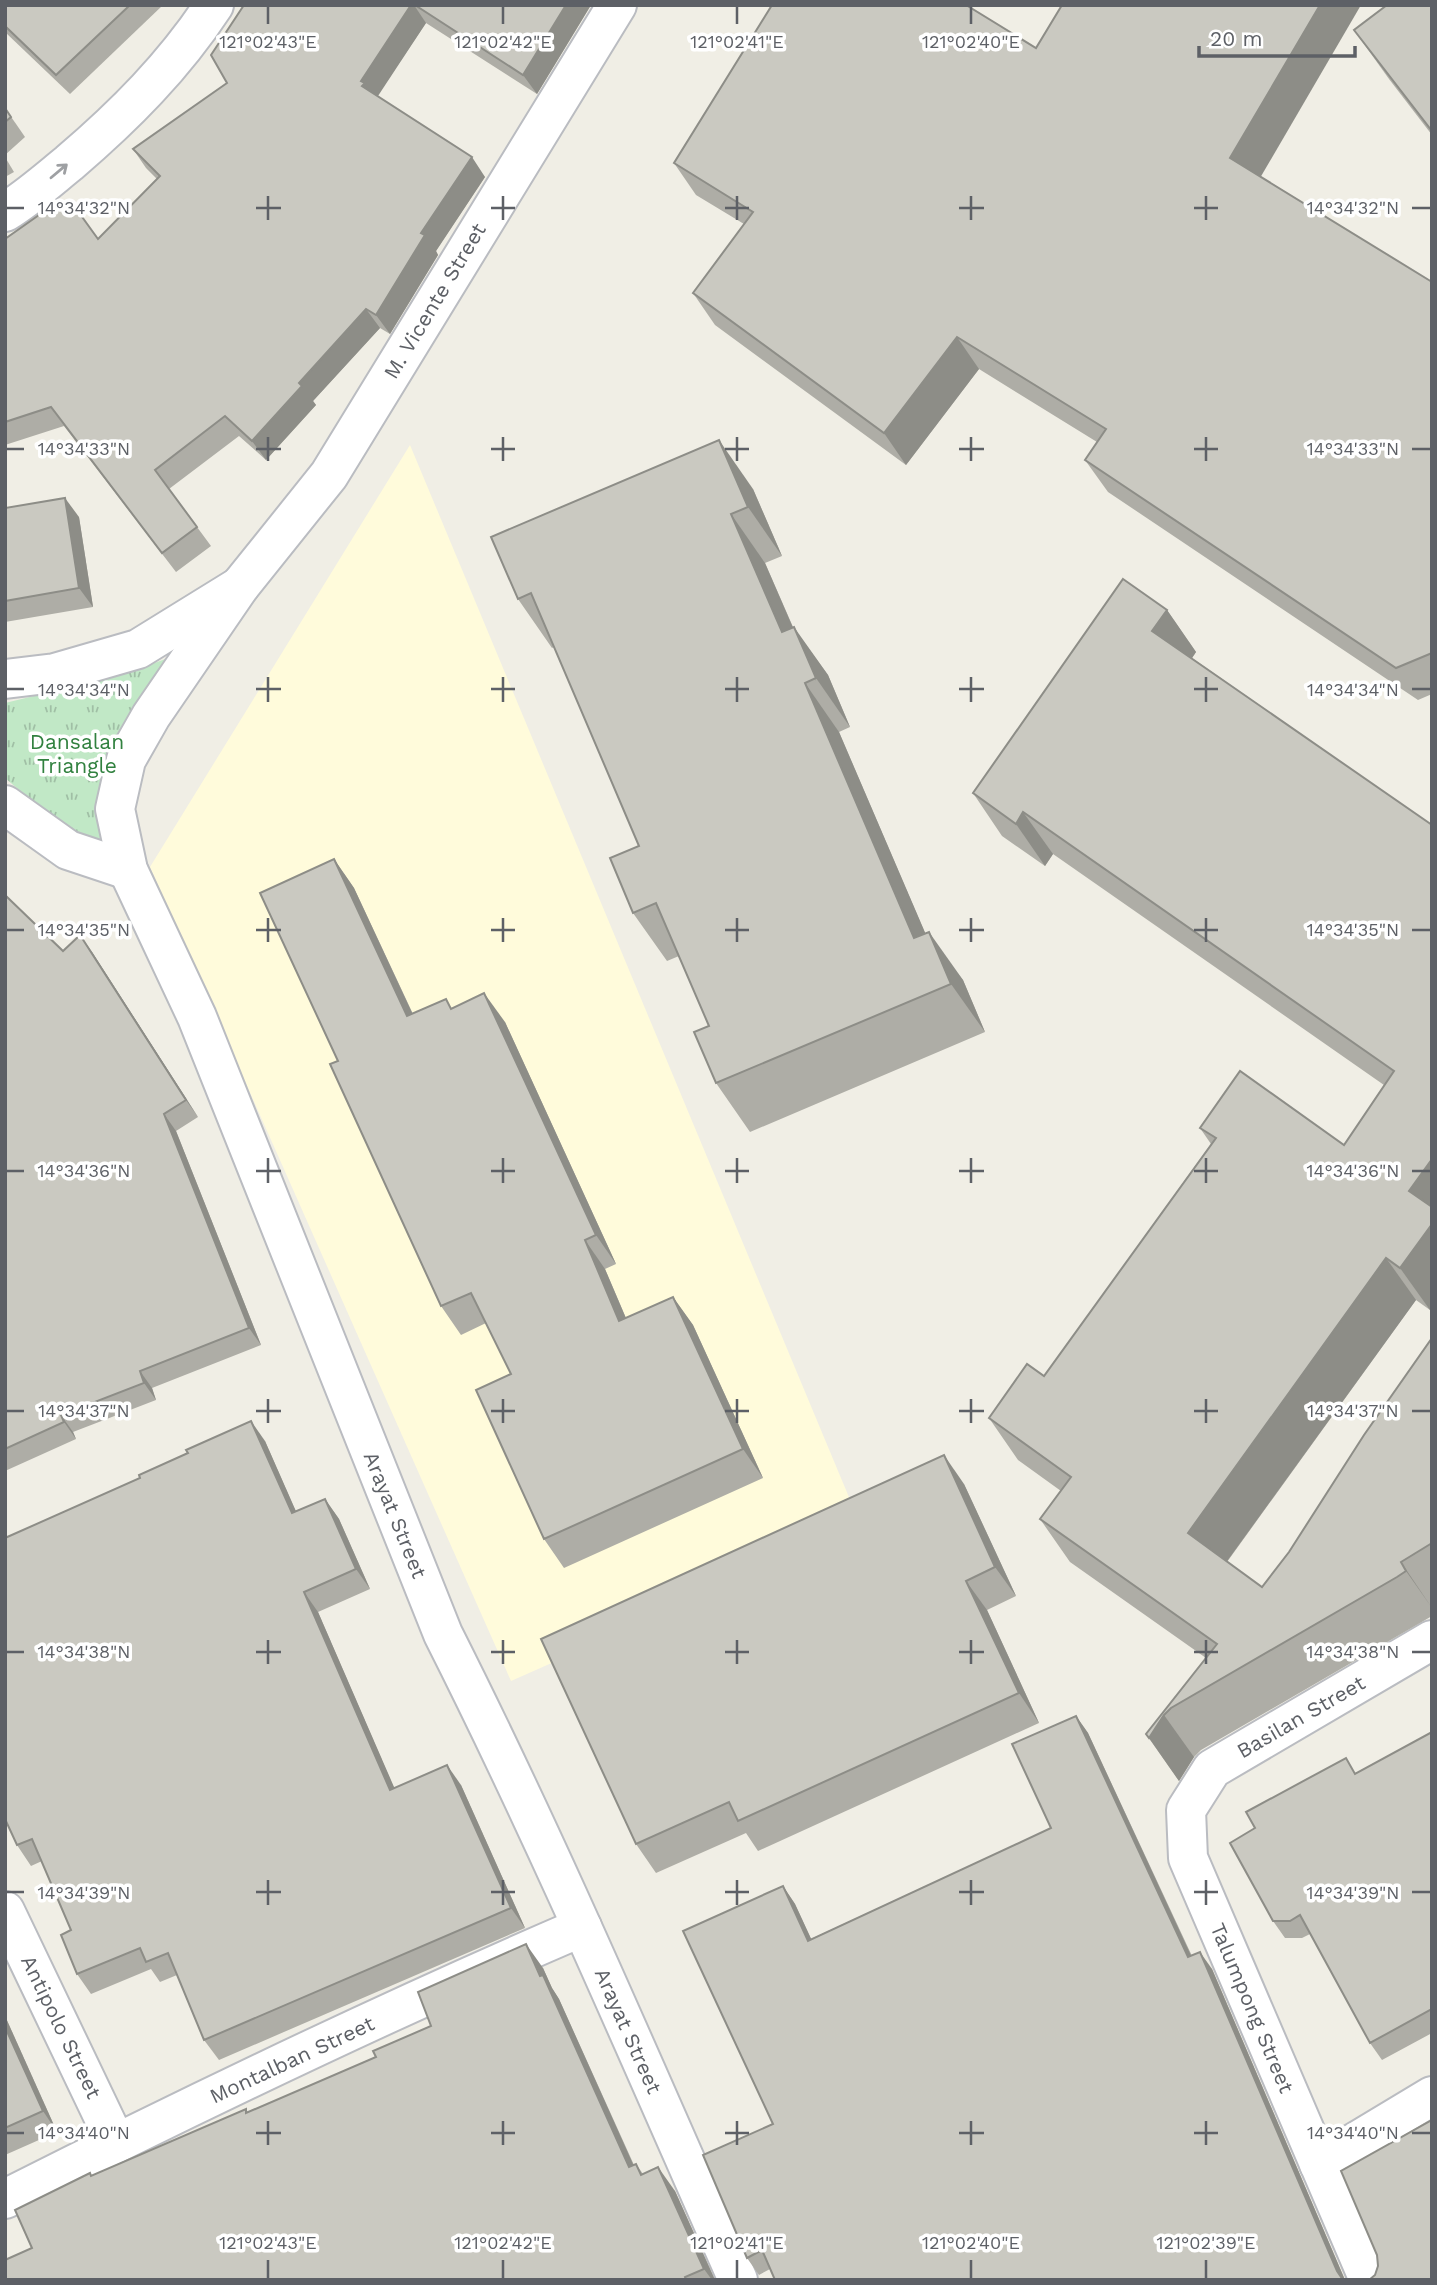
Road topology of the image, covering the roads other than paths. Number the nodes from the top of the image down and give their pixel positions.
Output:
1 (214, 5) edge
2 (617, 5) edge
3 (5, 212) edge
4 (240, 586) junction
5 (5, 679) edge
6 (5, 805) edge
7 (128, 870) junction
8 (1432, 1640) edge
9 (1186, 1810) joint
10 (5, 1912) edge
11 (582, 1927) junction
12 (1432, 2096) edge
13 (116, 2143) junction
14 (1319, 2164) junction
15 (5, 2199) edge
16 (738, 2280) edge
17 (1368, 2280) edge

3 -> 1 street
2 - 4 street, M. Vicente Street
4 - 5 street, M. Vicente Street
4 - 7 street, M. Vicente Street
6 - 7 street
7 - 11 street, Arayat Street
8 - 9 street, Basilan Street
9 - 14 street, Talumpong Street
10 - 13 street, Antipolo Street
11 - 13 street, Montalban Street
11 - 16 street, Arayat Street
12 - 14 street
13 - 15 street, Montalban Street
14 - 17 street, Talumpong Street

